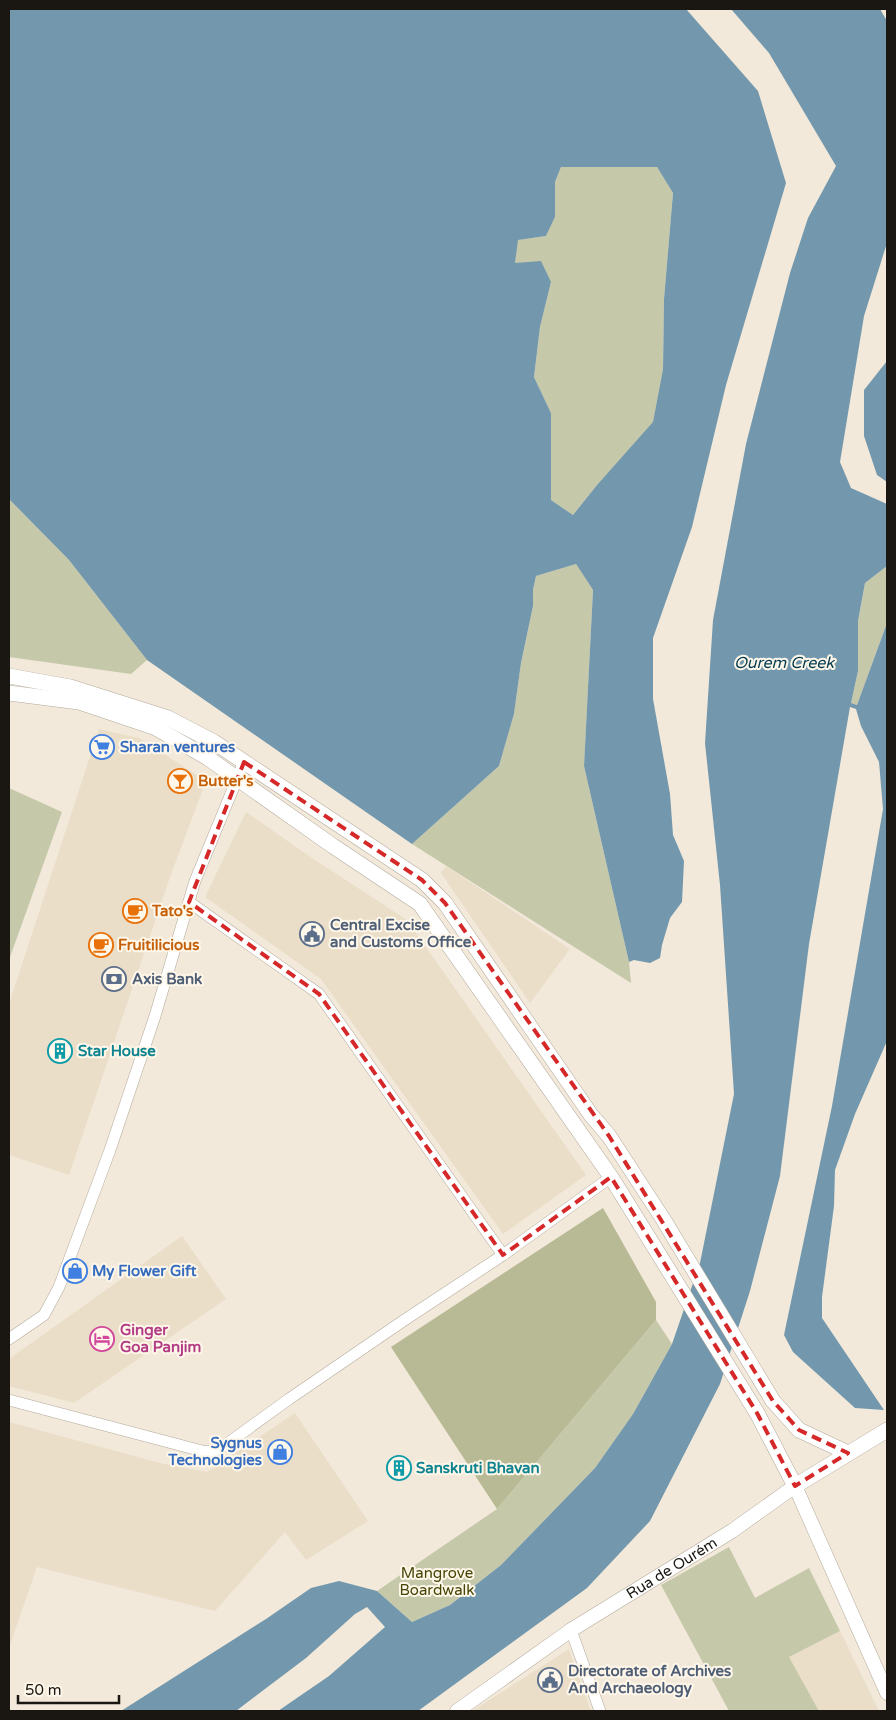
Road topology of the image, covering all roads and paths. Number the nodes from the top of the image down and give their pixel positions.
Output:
1 (9, 676) edge
2 (9, 693) edge
3 (244, 762) junction
4 (238, 778) junction
5 (189, 902) junction
6 (591, 1115) junction
7 (575, 1125) junction
8 (611, 1177) junction
9 (503, 1254) junction
10 (9, 1339) edge
11 (9, 1400) edge
12 (887, 1430) edge
13 (848, 1454) junction
14 (795, 1486) junction
15 (571, 1630) junction
16 (885, 1683) edge
17 (457, 1711) edge
18 (600, 1711) edge

1 - 3 main road
2 - 4 main road
3 - 4 street
3 - 6 main road
4 - 5 street
4 - 7 main road
5 - 9 street
5 - 10 street
6 - 7 main road
6 - 13 main road
7 - 8 main road
8 - 9 street
8 - 14 main road
9 - 11 street
12 - 13 main road, Rua de Ourém
13 - 14 main road, Rua de Ourém
14 - 15 street, Rua de Ourém
14 - 16 street
15 - 17 street, Rua de Ourém
15 - 18 street

